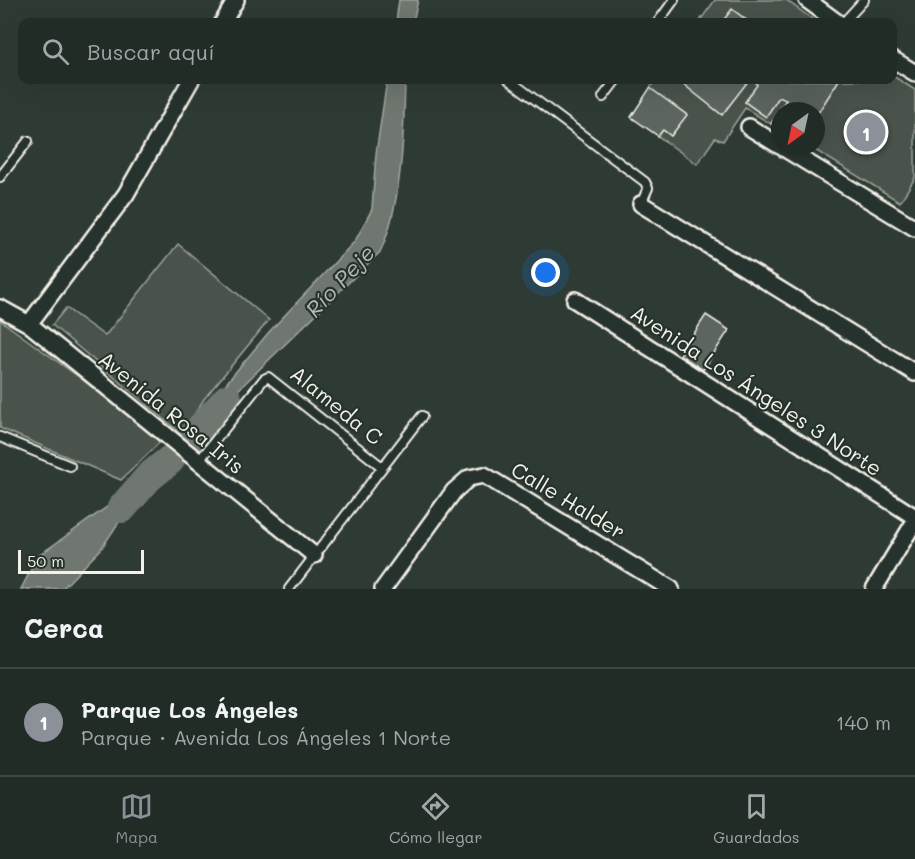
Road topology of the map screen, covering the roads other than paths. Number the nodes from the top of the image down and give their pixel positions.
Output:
1 (236, 0) edge
2 (674, 0) edge
3 (807, 0) edge
4 (864, 0) edge
5 (225, 18) edge
6 (661, 18) edge
7 (832, 18) edge
8 (848, 18) edge
9 (897, 62) edge
10 (915, 73) edge
11 (189, 84) edge
12 (514, 84) edge
13 (613, 84) edge
14 (603, 97) dead end
15 (749, 127) dead end
16 (771, 140) edge
17 (28, 141) dead end
18 (797, 156) edge
19 (1, 174) edge
20 (641, 204) joint
21 (915, 228) edge
22 (575, 300) dead end
23 (0, 308) edge
24 (29, 324) junction
25 (915, 373) edge
26 (422, 416) dead end
27 (0, 437) edge
28 (198, 462) junction
29 (70, 466) dead end
30 (382, 467) junction
31 (915, 519) edge
32 (314, 555) junction
33 (289, 589) edge
34 (383, 589) edge
35 (671, 589) edge
36 (874, 589) edge

1 - 5 street
2 - 6 lane
3 - 7 street
4 - 8 lane
9 - 10 street
11 - 24 street
12 - 20 lane
13 - 14 lane
15 - 16 street
17 - 19 lane
18 - 21 street
20 - 25 street
22 - 31 street, Avenida Los Ángeles 3 Norte
23 - 24 street, Avenida Rosa Iris
24 - 28 street, Avenida Rosa Iris
26 - 30 lane
27 - 29 lane
28 - 30 lane, Alameda C
28 - 32 street, Avenida Rosa Iris
30 - 32 lane
31 - 36 street
32 - 33 lane
34 - 35 street, Calle Halder

